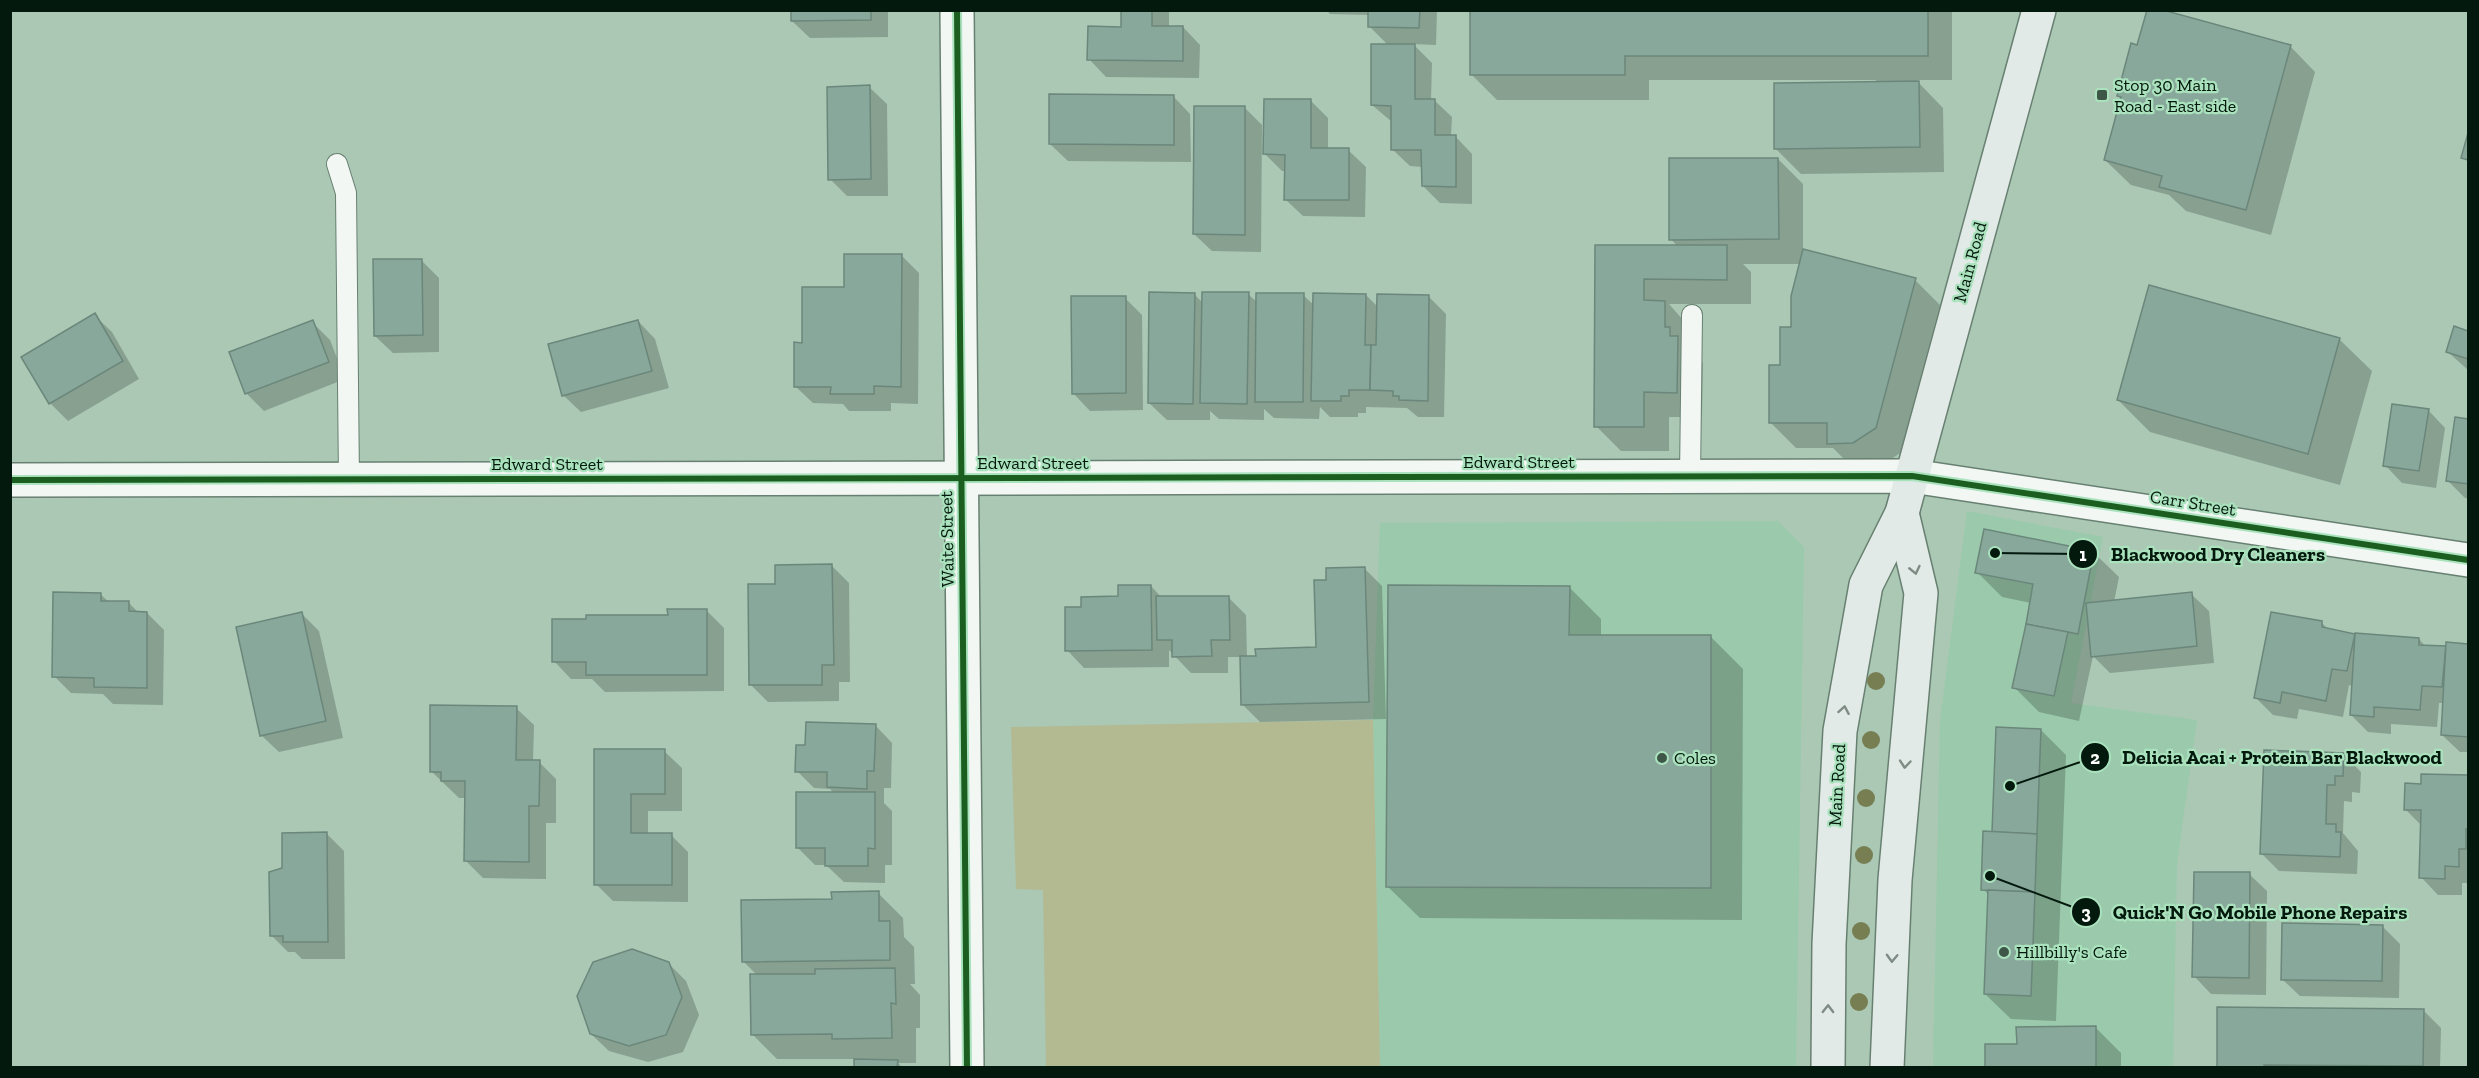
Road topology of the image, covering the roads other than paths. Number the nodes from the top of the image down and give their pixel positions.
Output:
1 (957, 10) edge
2 (2039, 10) edge
3 (337, 165) dead end
4 (1692, 315) dead end
5 (1912, 476) junction
6 (1690, 477) junction
7 (961, 478) junction
8 (10, 480) edge
9 (349, 480) junction
10 (1902, 513) junction
11 (2469, 560) edge
12 (967, 1068) edge
13 (1828, 1068) edge
14 (1887, 1068) edge

1 - 7 street, Waite Street
2 - 5 main road, Main Road
3 - 9 lane
4 - 6 lane
5 - 6 street, Edward Street
5 - 10 main road, Main Road
5 - 11 street, Carr Street
6 - 7 street, Edward Street
7 - 9 street, Edward Street
7 - 12 street, Waite Street
8 - 9 street, Edward Street
13 -> 10 main road, Main Road
10 -> 14 main road, Main Road

